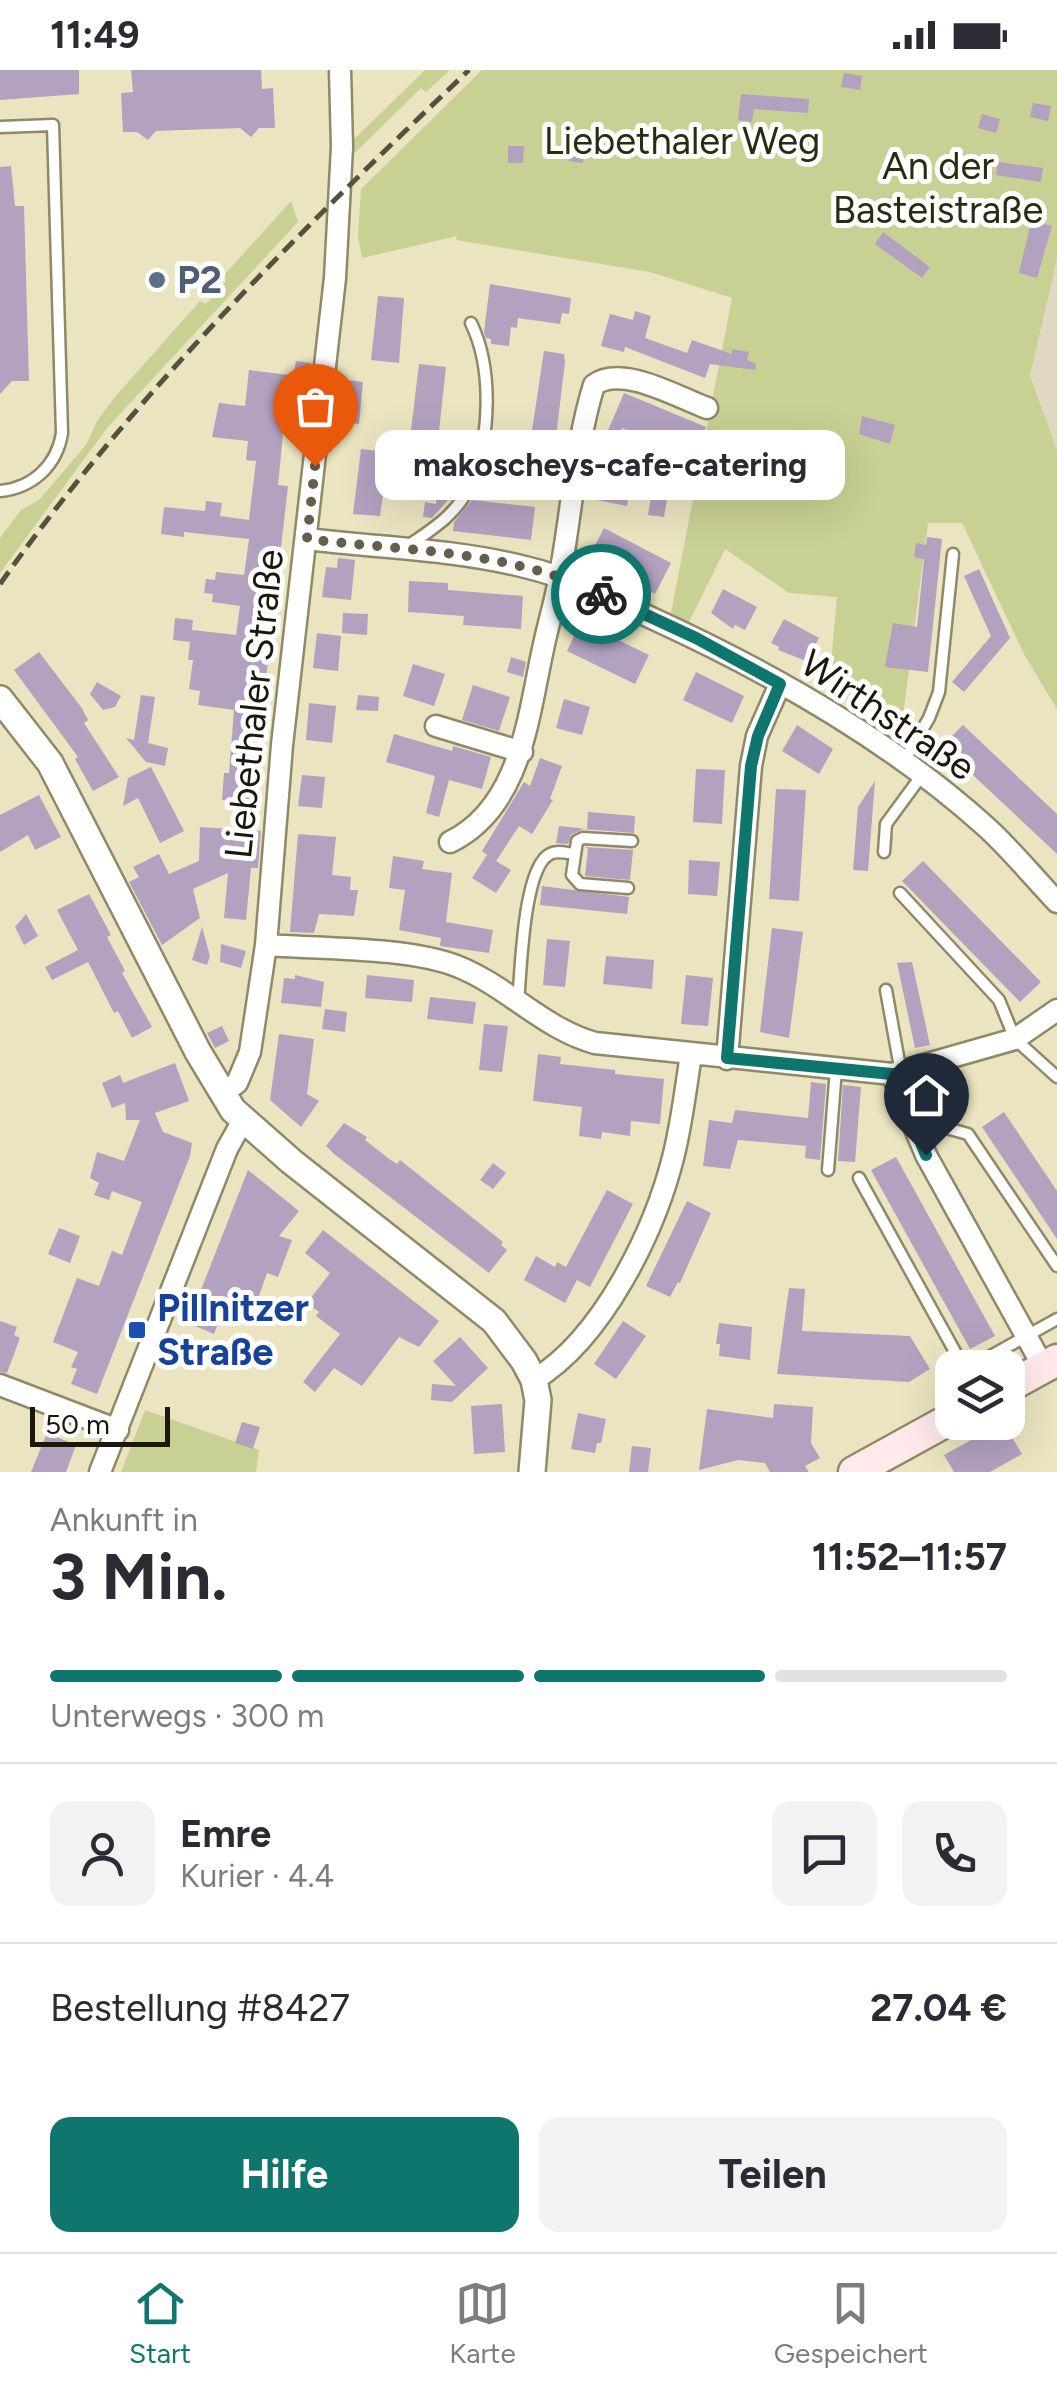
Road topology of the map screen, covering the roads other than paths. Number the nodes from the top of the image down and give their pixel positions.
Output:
1 (340, 70) edge
2 (0, 127) edge
3 (471, 323) dead end
4 (707, 408) dead end
5 (0, 490) edge
6 (307, 539) junction
7 (404, 548) junction
8 (952, 554) dead end
9 (560, 577) junction
10 (780, 684) junction
11 (0, 699) edge
12 (436, 726) dead end
13 (522, 752) junction
14 (904, 760) junction
15 (923, 774) junction
16 (632, 841) dead end
17 (450, 842) dead end
18 (884, 852) dead end
19 (574, 854) junction
20 (628, 888) dead end
21 (900, 893) dead end
22 (1057, 902) edge
23 (266, 945) junction
24 (886, 990) dead end
25 (518, 1002) junction
26 (1057, 1010) edge
27 (1015, 1039) junction
28 (691, 1054) junction
29 (727, 1058) junction
30 (836, 1069) junction
31 (896, 1074) junction
32 (1057, 1077) edge
33 (221, 1094) junction
34 (910, 1118) junction
35 (243, 1120) junction
36 (828, 1170) dead end
37 (859, 1178) dead end
38 (1057, 1266) edge
39 (1057, 1319) edge
40 (1026, 1337) junction
41 (956, 1350) edge
42 (1001, 1350) edge
43 (1050, 1364) edge
44 (1025, 1378) edge
45 (534, 1380) junction
46 (0, 1384) edge
47 (935, 1427) edge
48 (118, 1430) junction
49 (100, 1472) edge
50 (532, 1472) edge
51 (854, 1472) edge

1 - 6 street, Liebethaler Straße
2 - 5 lane
3 - 7 lane
4 - 9 street
6 - 7 street, Wirthstraße
6 - 23 street, Liebethaler Straße
7 - 9 street, Wirthstraße
8 - 14 lane
9 - 10 street, Wirthstraße
9 - 13 street
10 - 14 street, Wirthstraße
10 - 29 street
11 - 33 street
12 - 13 street
13 - 17 street
14 - 15 street, Wirthstraße
15 - 18 lane
15 - 22 street, Wirthstraße
16 - 19 lane
19 - 20 lane
19 - 25 lane
21 - 27 lane
23 - 25 street
23 - 33 street, Liebethaler Straße
24 - 31 lane
25 - 28 street
26 - 27 street
27 - 31 street
27 - 32 lane
28 - 29 street
28 - 45 street
29 - 30 street
30 - 31 street
30 - 36 lane
31 - 34 street
33 - 35 street
34 - 38 lane
34 - 40 street
35 - 45 street
35 - 48 street
37 - 41 lane
39 - 40 lane
40 - 42 lane
40 - 43 street
43 - 44 main road
45 - 50 street
46 - 48 street
47 - 51 main road
48 - 49 street

